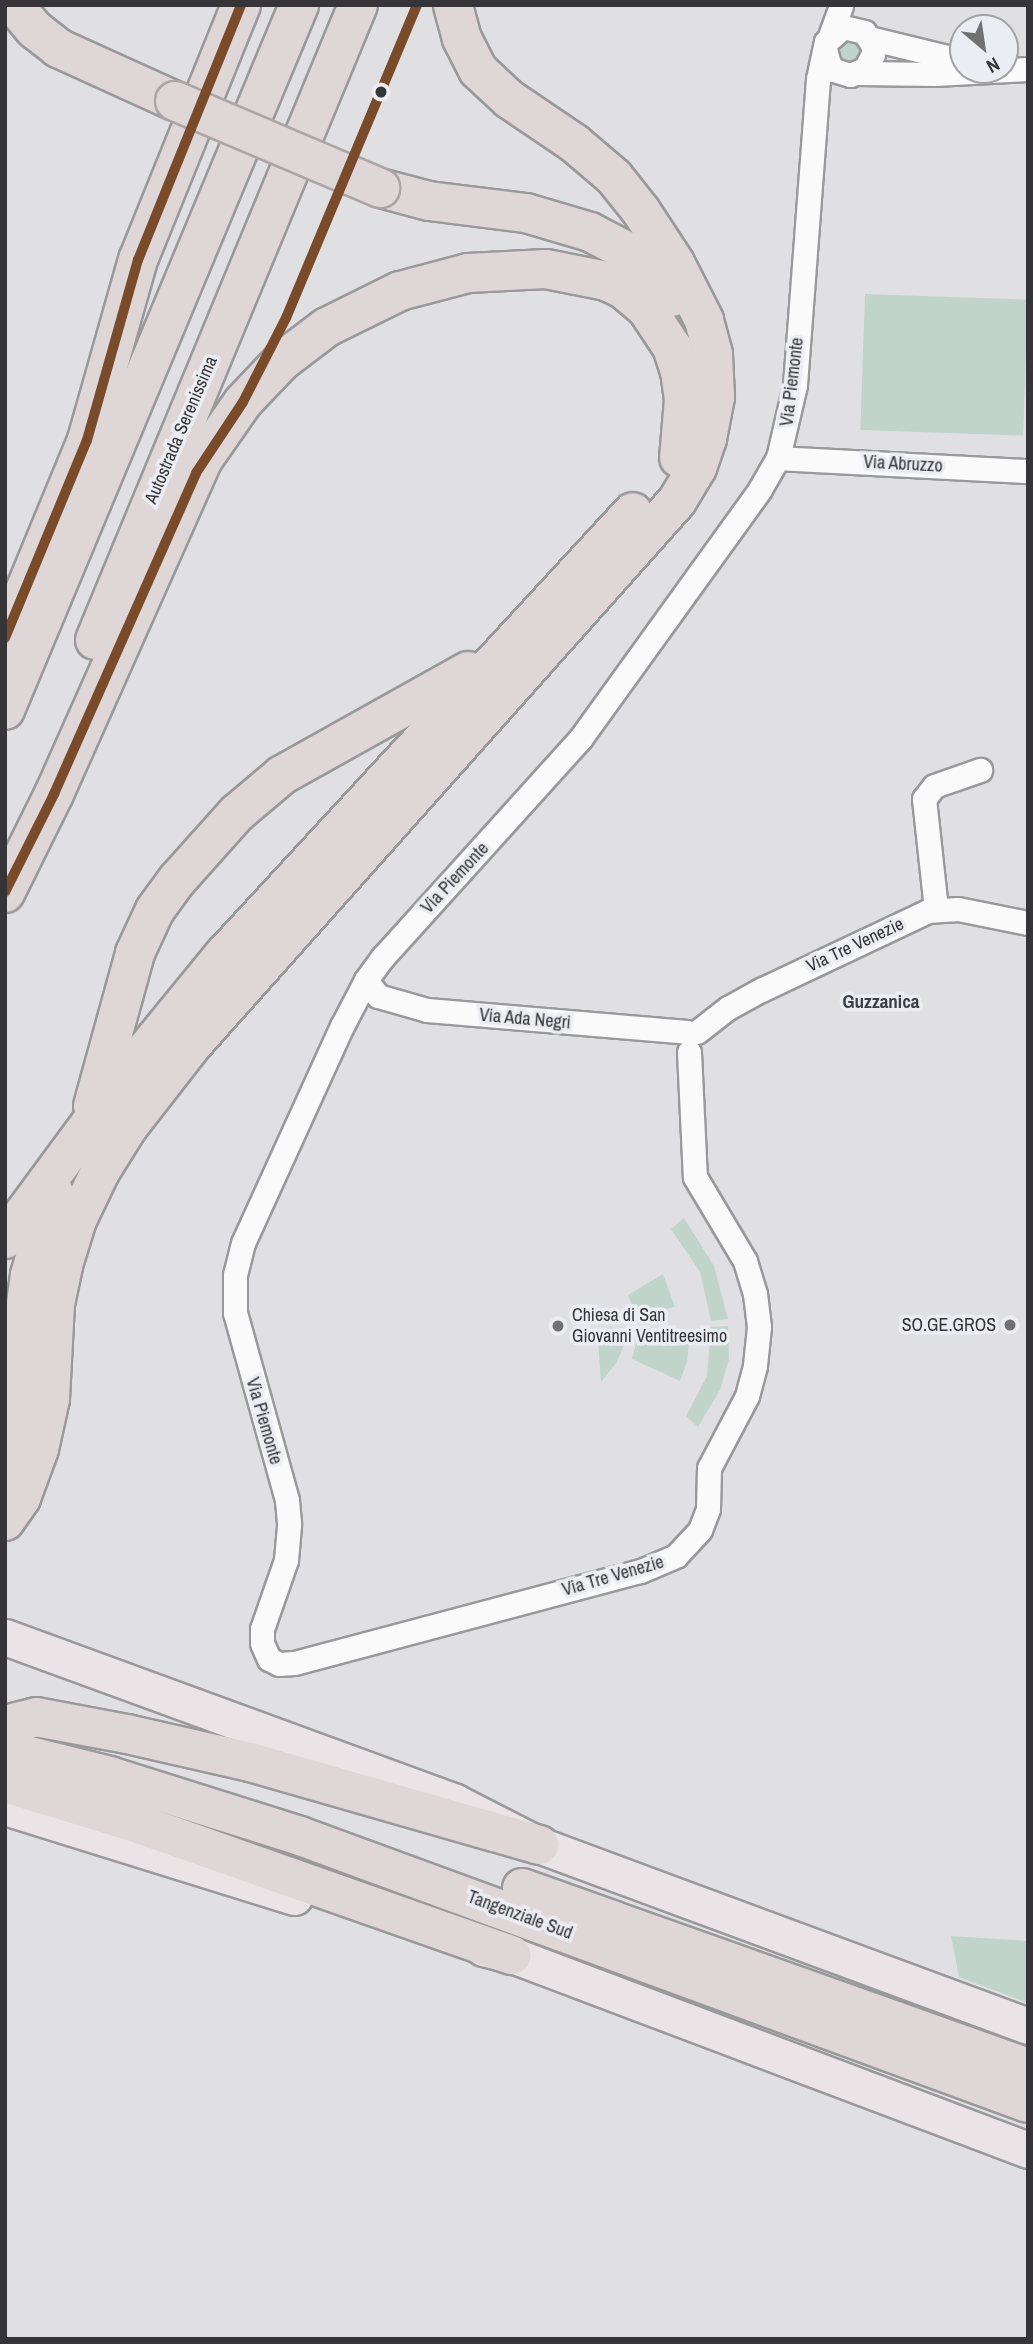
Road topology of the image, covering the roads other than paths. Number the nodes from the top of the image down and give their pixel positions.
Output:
1 (14, 5) edge
2 (241, 5) edge
3 (299, 5) edge
4 (358, 5) edge
5 (453, 5) edge
6 (841, 5) edge
7 (855, 5) edge
8 (867, 35) junction
9 (828, 42) junction
10 (949, 57) edge
11 (949, 73) edge
12 (854, 74) junction
13 (811, 136) junction
14 (700, 362) junction
15 (715, 397) junction
16 (678, 458) junction
17 (778, 458) junction
18 (1028, 471) edge
19 (520, 632) junction
20 (5, 639) edge
21 (5, 710) edge
22 (980, 770) dead end
23 (5, 855) edge
24 (5, 893) edge
25 (936, 909) junction
26 (1028, 923) edge
27 (366, 980) junction
28 (688, 1040) junction
29 (76, 1143) junction
30 (5, 1239) edge
31 (5, 1465) edge
32 (5, 1521) edge
33 (5, 1637) edge
34 (269, 1659) joint
35 (5, 1726) edge
36 (5, 1750) edge
37 (5, 1783) edge
38 (5, 1807) edge
39 (538, 1845) junction
40 (512, 1955) junction
41 (1028, 2026) edge
42 (1028, 2068) edge
43 (1028, 2103) edge
44 (1028, 2150) edge

1 - 14 highway, bridge
2 - 20 highway
3 - 21 highway
4 - 23 highway, Autostrada Serenissima
5 - 15 highway
6 - 9 street, Via Piemonte
7 - 8 street
8 - 9 street
8 - 10 street
8 - 12 street, Via Piemonte
9 - 12 street
9 - 13 street, Via Piemonte
11 - 12 street
12 - 13 street, Via Piemonte
13 - 17 street, Via Piemonte
14 - 15 highway
14 - 16 highway
15 - 32 highway
16 - 19 highway
16 - 24 highway
17 - 18 street, Via Abruzzo
17 - 27 street, Via Piemonte
19 - 29 highway
19 - 29 highway
22 - 25 street
25 - 26 street, Via Tre Venezie
25 - 28 street, Via Tre Venezie
27 - 28 street, Via Ada Negri
27 - 34 street, Via Piemonte
28 - 34 street, Via Tre Venezie
29 - 30 highway
29 - 31 highway
33 - 39 main road
35 - 39 highway
35 - 42 highway, Tangenziale Sud
36 - 43 highway, Tangenziale Sud
37 - 40 highway
38 - 40 main road
39 - 41 main road
40 - 44 main road

